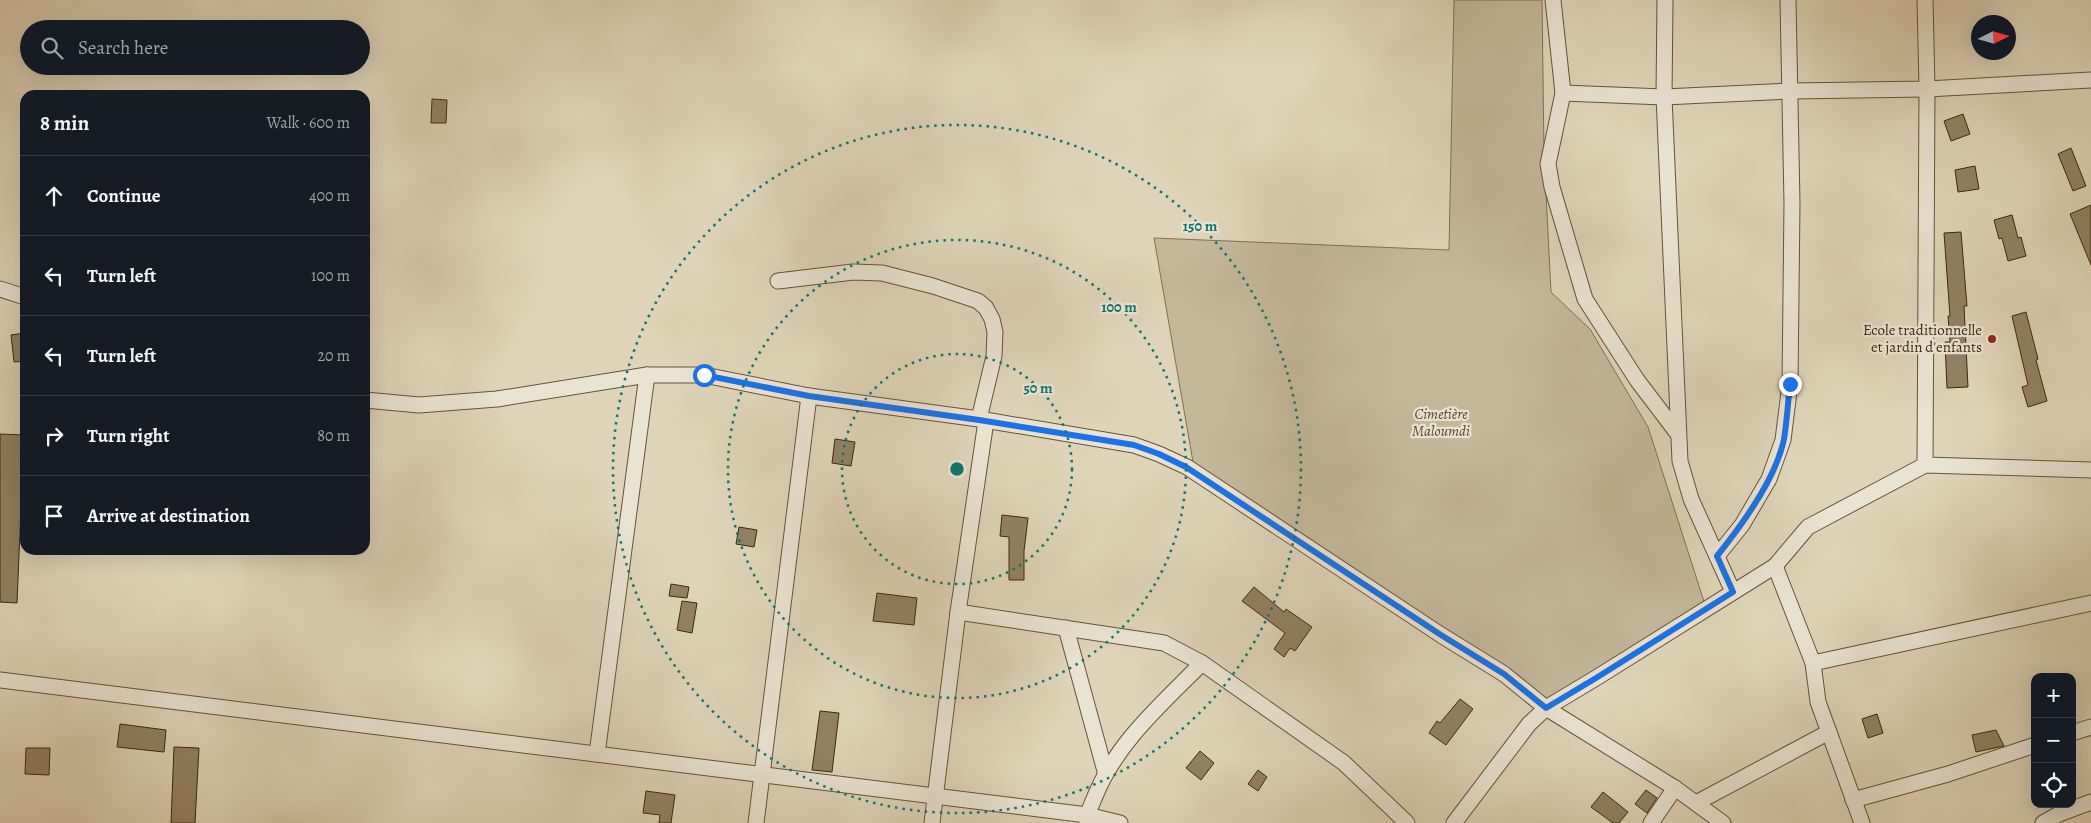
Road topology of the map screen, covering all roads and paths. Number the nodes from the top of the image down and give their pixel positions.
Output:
1 (1553, 0) edge
2 (1664, 0) edge
3 (1788, 0) edge
4 (1925, 0) edge
5 (2091, 80) edge
6 (1927, 89) junction
7 (1790, 91) junction
8 (1563, 93) junction
9 (1664, 97) junction
10 (778, 281) dead end
11 (0, 289) edge
12 (20, 295) edge
13 (647, 375) junction
14 (809, 396) junction
15 (370, 400) edge
16 (983, 420) junction
17 (1678, 434) junction
18 (1925, 465) junction
19 (2091, 470) edge
20 (1717, 556) junction
21 (1775, 566) junction
22 (1733, 592) junction
23 (2091, 603) edge
24 (958, 612) junction
25 (1066, 628) junction
26 (1202, 663) junction
27 (1813, 663) junction
28 (0, 680) edge
29 (1546, 708) junction
30 (2091, 726) edge
31 (1829, 732) junction
32 (2076, 732) edge
33 (2031, 747) edge
34 (597, 754) junction
35 (1105, 771) junction
36 (763, 775) junction
37 (1675, 788) junction
38 (936, 796) junction
39 (1853, 800) junction
40 (2091, 802) edge
41 (1696, 803) junction
42 (1087, 819) edge
43 (756, 823) edge
44 (932, 823) edge
45 (1120, 823) edge
46 (1407, 823) edge
47 (1454, 823) edge
48 (1651, 823) edge
49 (1723, 823) edge
50 (1862, 823) edge
51 (2044, 823) edge

1 - 8 street
2 - 9 street
3 - 7 street
4 - 6 street
5 - 6 street
6 - 7 street
6 - 18 street
7 - 9 street
7 - 20 street
8 - 9 street
8 - 17 street
9 - 17 street
10 - 16 street
11 - 12 street
13 - 14 street
13 - 15 street
13 - 34 street
14 - 16 street
14 - 36 street
16 - 24 street
16 - 29 street
17 - 20 street
18 - 19 street
18 - 21 street
20 - 22 street
21 - 22 street
21 - 27 street
22 - 29 street
23 - 27 street
24 - 25 street
24 - 38 street
25 - 26 street
25 - 35 street
26 - 35 street
26 - 46 street
27 - 31 street
28 - 34 street
29 - 37 street
29 - 47 street
30 - 32 street
31 - 39 street
31 - 41 street
33 - 39 street
34 - 36 street
35 - 42 street
36 - 38 street
36 - 43 street
37 - 41 street
37 - 48 street
38 - 42 street
38 - 44 street
39 - 50 street
40 - 51 street
41 - 49 street
42 - 45 street

